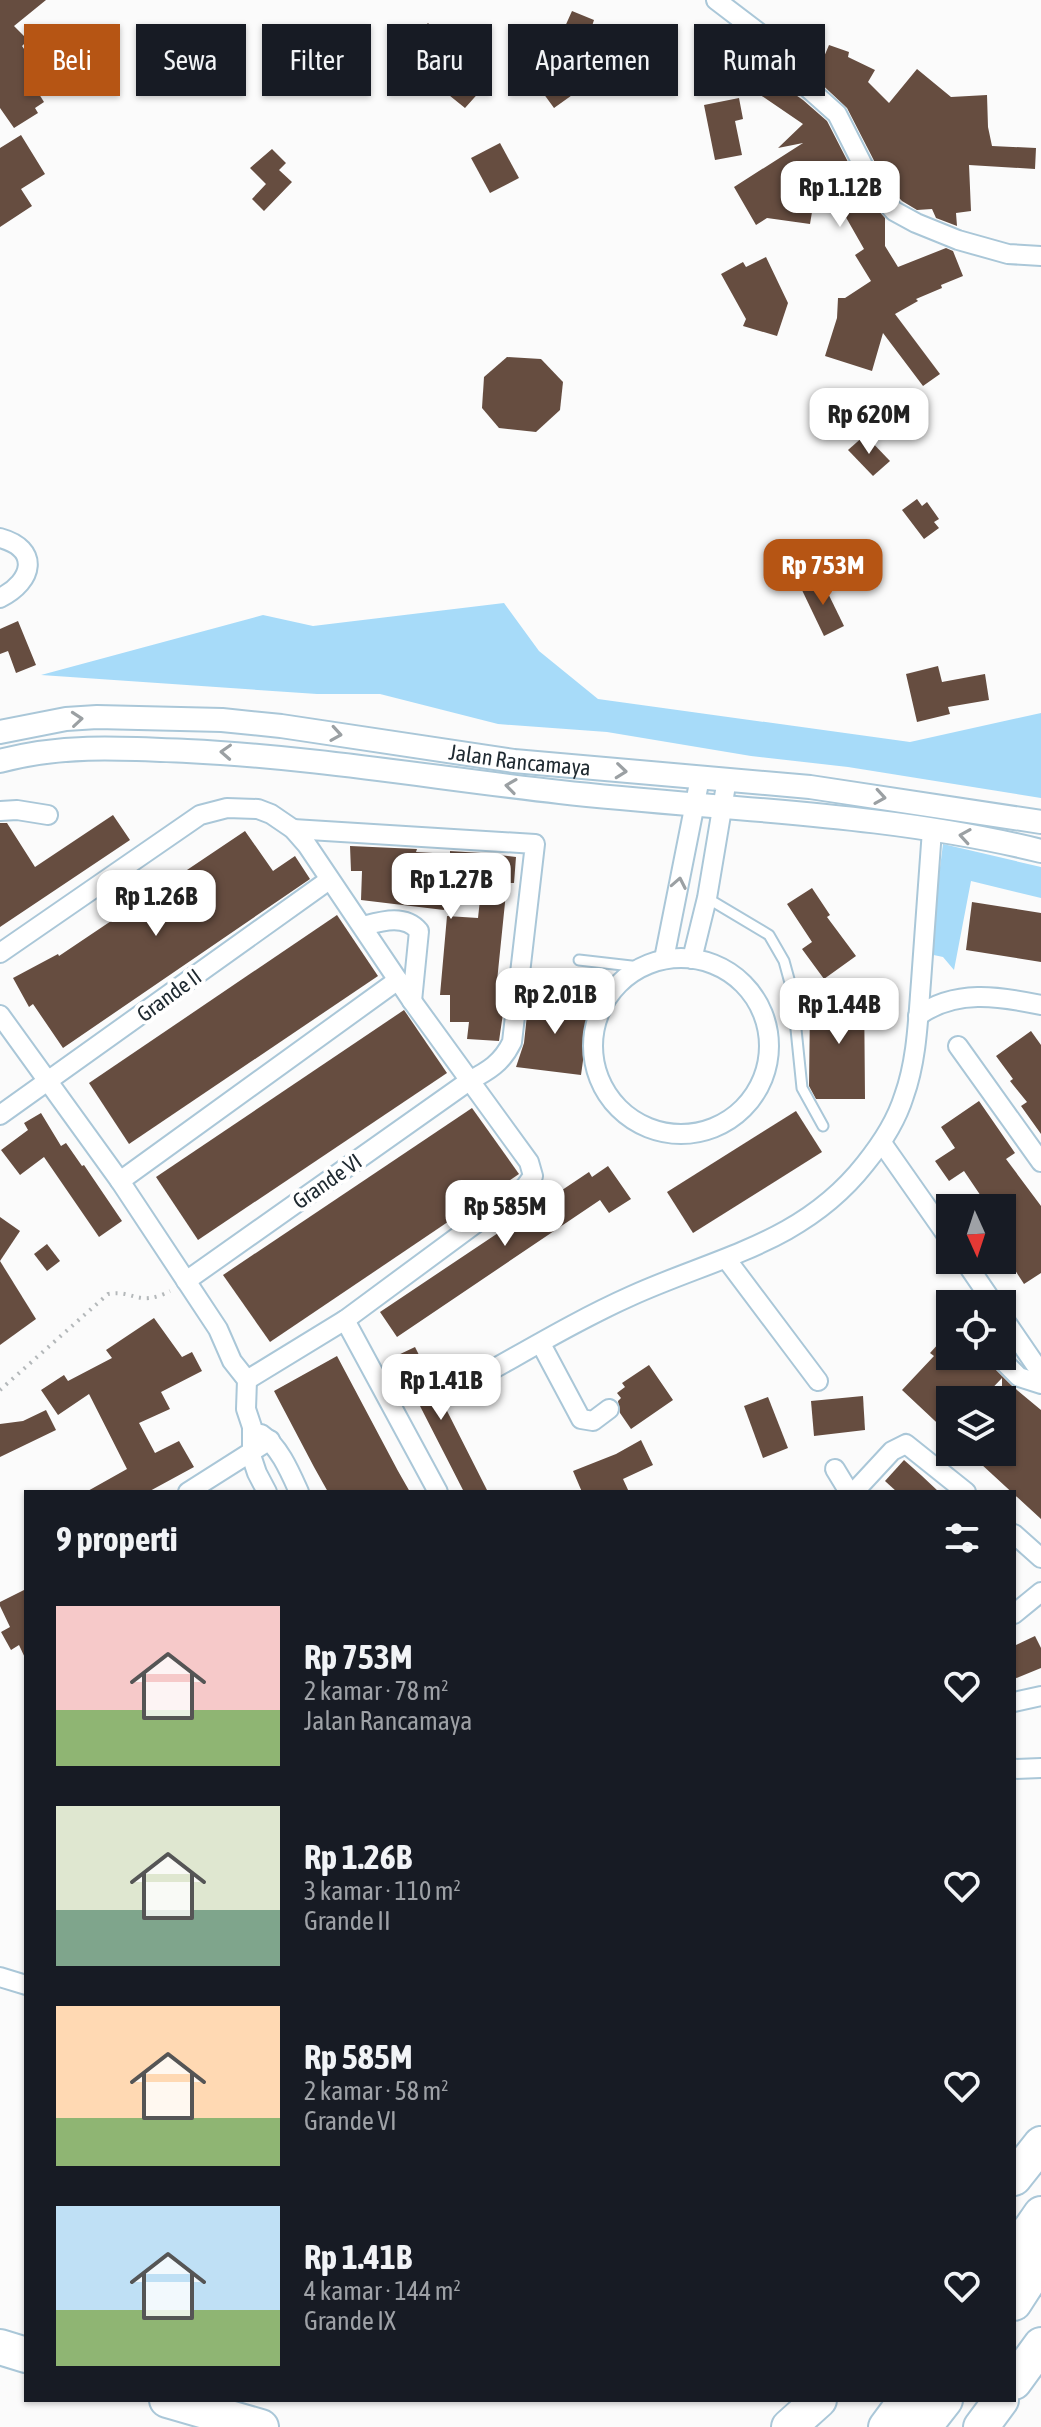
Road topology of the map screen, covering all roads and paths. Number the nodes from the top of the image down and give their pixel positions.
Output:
1 (716, 0) edge
2 (1041, 256) edge
3 (0, 538) edge
4 (0, 598) edge
5 (0, 732) edge
6 (0, 761) edge
7 (700, 778) junction
8 (727, 779) junction
9 (695, 804) junction
10 (721, 806) junction
11 (0, 811) edge
12 (48, 815) dead end
13 (1041, 822) edge
14 (293, 829) junction
15 (932, 830) junction
16 (1041, 851) edge
17 (329, 880) junction
18 (707, 898) junction
19 (363, 926) junction
20 (0, 953) edge
21 (664, 959) junction
22 (692, 959) junction
23 (579, 960) dead end
24 (640, 967) junction
25 (398, 980) junction
26 (412, 1001) junction
27 (1041, 1005) edge
28 (0, 1015) edge
29 (918, 1016) junction
30 (958, 1046) dead end
31 (469, 1081) junction
32 (48, 1082) junction
33 (0, 1115) edge
34 (823, 1126) dead end
35 (882, 1143) junction
36 (1041, 1162) edge
37 (120, 1181) junction
38 (936, 1220) edge
39 (727, 1260) junction
40 (186, 1281) junction
41 (345, 1320) junction
42 (1016, 1336) edge
43 (541, 1344) junction
44 (1012, 1370) edge
45 (1041, 1373) edge
46 (247, 1380) junction
47 (818, 1381) dead end
48 (470, 1382) dead end
49 (1041, 1384) edge
50 (0, 1390) edge
51 (609, 1409) dead end
52 (252, 1427) junction
53 (270, 1440) junction
54 (252, 1451) junction
55 (835, 1469) dead end
56 (191, 1490) edge
57 (266, 1490) edge
58 (298, 1490) edge
59 (437, 1490) edge
60 (850, 1490) edge
61 (853, 1490) edge
62 (964, 1490) edge
63 (1016, 1536) edge
64 (1041, 1558) edge
65 (1041, 1592) edge
66 (1016, 1612) edge
67 (1041, 1696) edge
68 (1016, 1702) edge
69 (1041, 1768) edge
70 (1016, 1769) edge
71 (0, 1977) edge
72 (24, 1984) edge
73 (1041, 2144) edge
74 (1016, 2175) edge
75 (1041, 2214) edge
76 (1016, 2250) edge
77 (1041, 2261) edge
78 (1016, 2300) edge
79 (1040, 2346) edge
80 (0, 2347) edge
81 (24, 2354) edge
82 (1016, 2379) edge
83 (174, 2402) edge
84 (817, 2402) edge
85 (905, 2402) edge
86 (943, 2402) edge
87 (1000, 2402) edge
88 (261, 2427) edge
89 (789, 2427) edge
90 (886, 2427) edge
91 (924, 2427) edge
92 (981, 2427) edge

1 - 2 street
3 - 4 street
5 -> 7 street, Jalan Rancamaya
9 -> 6 street, Jalan Rancamaya
7 - 8 street, Jalan Rancamaya
7 - 9 street
8 - 10 street
8 -> 13 street, Jalan Rancamaya
9 - 10 street, Jalan Rancamaya
21 -> 9 street
10 - 15 street, Jalan Rancamaya
10 - 18 street
11 - 12 street
14 - 17 street
14 - 20 street
14 - 31 street, Grande VI
16 -> 15 street, Jalan Rancamaya
15 - 29 street
17 - 19 street
17 - 32 street, Grande II
18 - 22 street
18 - 34 lane
19 - 25 street
19 - 26 street
21 - 22 street
21 - 24 street
22 - 24 street
23 - 24 lane
25 - 26 street
25 - 37 street
26 - 31 street
27 - 29 street
28 - 32 street
29 - 35 street
30 - 36 street
31 - 40 street, Grande VI
31 - 41 street
32 - 33 street, Grande II
32 - 37 street
35 - 38 street
35 - 39 street
37 - 40 street
39 - 43 street
39 - 47 street
40 - 46 street
40 - 50 path
41 - 46 street
41 - 59 street
42 - 45 street
43 - 48 street
43 - 51 street
44 - 49 street
46 - 52 street
52 - 53 street
52 - 54 street
53 - 54 street
53 - 58 street
54 - 56 street
54 - 57 street
55 - 60 street
61 - 62 street
63 - 64 street
65 - 66 street
67 - 68 street
69 - 70 street
71 - 72 street
73 - 74 highway
75 - 76 highway
77 - 78 highway
79 - 82 highway
80 - 81 highway
83 - 88 highway
84 - 89 highway
85 - 90 highway
86 - 91 highway
87 - 92 highway

